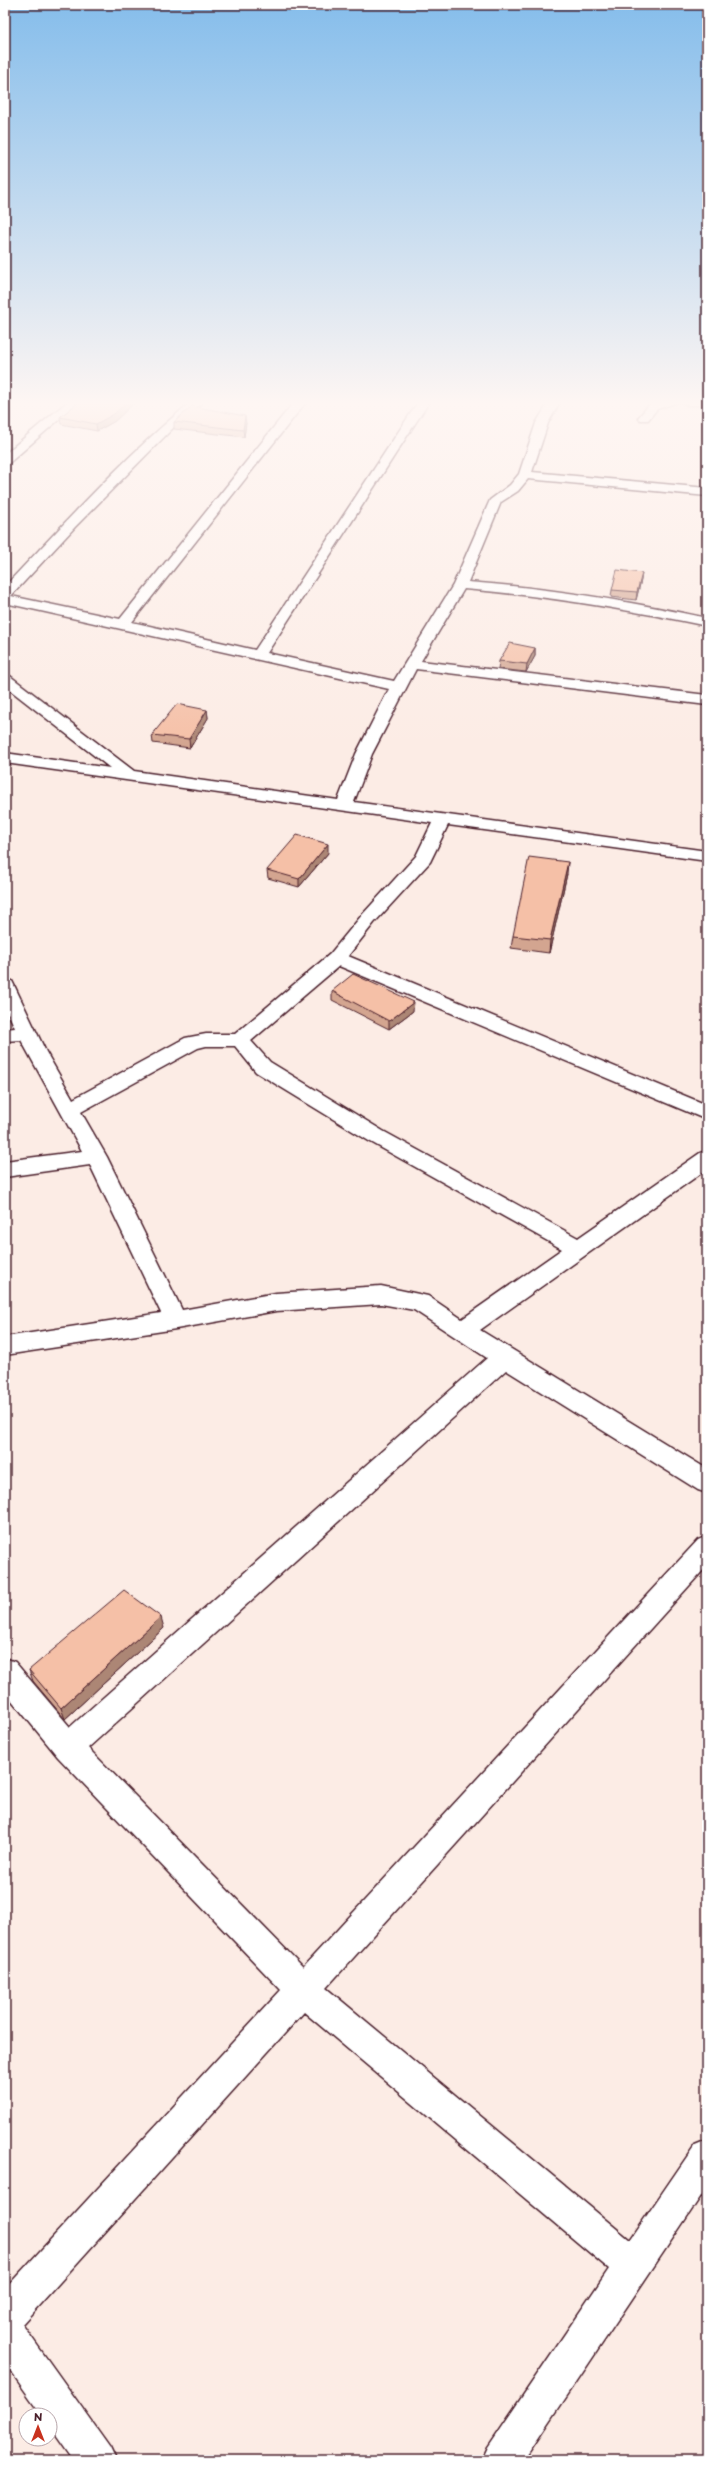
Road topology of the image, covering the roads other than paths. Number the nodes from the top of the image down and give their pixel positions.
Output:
1 (79, 517) edge
2 (208, 517) edge
3 (348, 517) edge
4 (489, 517) edge
5 (460, 585) junction
6 (5, 594) edge
7 (5, 599) edge
8 (707, 622) edge
9 (124, 623) junction
10 (258, 656) junction
11 (412, 664) junction
12 (5, 679) edge
13 (398, 686) junction
14 (707, 700) edge
15 (5, 758) edge
16 (130, 776) junction
17 (345, 804) junction
18 (443, 818) junction
19 (707, 856) edge
20 (337, 958) junction
21 (5, 986) edge
22 (27, 1033) junction
23 (5, 1035) edge
24 (240, 1040) junction
25 (69, 1110) junction
26 (707, 1113) edge
27 (96, 1158) junction
28 (707, 1158) edge
29 (5, 1169) edge
30 (578, 1248) junction
31 (176, 1320) junction
32 (462, 1331) junction
33 (5, 1346) edge
34 (505, 1357) junction
35 (707, 1482) edge
36 (707, 1548) edge
37 (5, 1671) edge
38 (68, 1747) junction
39 (303, 1990) junction
40 (707, 2157) edge
41 (632, 2266) junction
42 (5, 2316) edge
43 (5, 2332) edge
44 (97, 2460) edge
45 (501, 2460) edge

1 - 6 street
2 - 9 street
3 - 10 street
4 - 5 street
5 - 8 street
5 - 11 street
7 - 9 street
9 - 10 street
10 - 13 street
11 - 13 street
11 - 14 street
12 - 16 street
13 - 17 street
15 - 16 street
16 - 17 street
17 - 18 street
18 - 19 street
18 - 20 street
20 - 24 street
20 - 26 street
21 - 22 street
22 - 23 street
22 - 25 street
24 - 25 street
24 - 30 street
25 - 27 street
27 - 29 street
27 - 31 street
28 - 30 street
30 - 32 street
31 - 32 street
31 - 33 street
32 - 34 street
34 - 35 street
34 - 38 street
36 - 39 street
37 - 38 street
38 - 39 street
39 - 41 street
39 - 42 street
40 - 41 street
41 - 45 street
43 - 44 street

